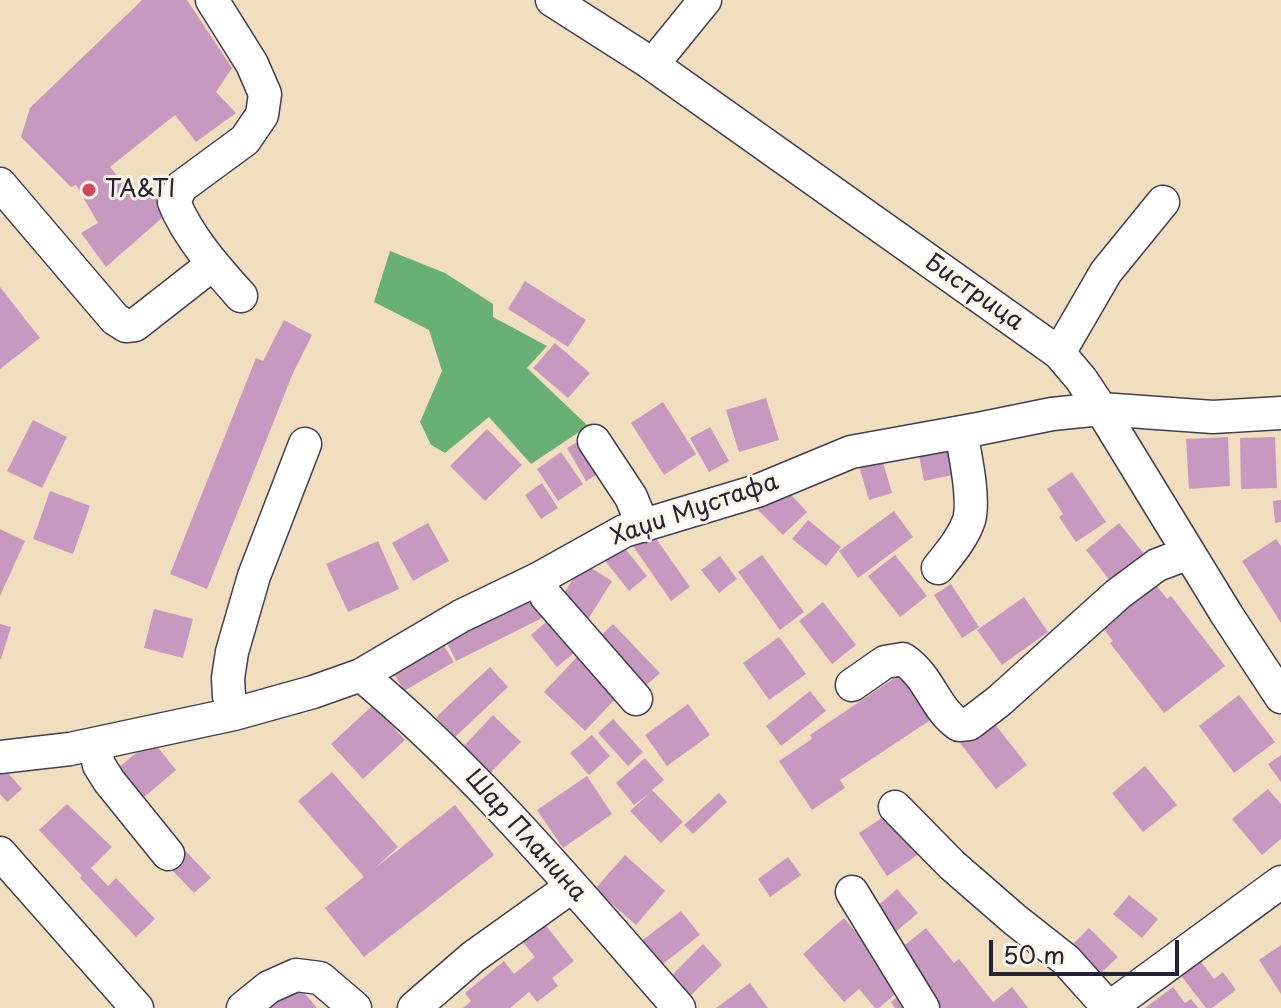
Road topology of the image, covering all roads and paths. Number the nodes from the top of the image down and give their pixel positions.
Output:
1 (212, 0) edge
2 (552, 0) edge
3 (705, 0) edge
4 (653, 64) junction
5 (0, 184) edge
6 (1163, 202) dead end
7 (213, 264) junction
8 (241, 296) dead end
9 (1059, 353) junction
10 (1101, 409) junction
11 (1281, 413) edge
12 (961, 432) junction
13 (594, 441) dead end
14 (305, 444) dead end
15 (643, 526) junction
16 (1189, 553) junction
17 (938, 568) dead end
18 (538, 579) junction
19 (361, 675) junction
20 (852, 685) dead end
21 (1281, 697) edge
22 (636, 699) dead end
23 (234, 714) junction
24 (94, 744) junction
25 (0, 757) edge
26 (895, 807) dead end
27 (0, 853) edge
28 (168, 854) dead end
29 (1281, 882) edge
30 (571, 887) junction
31 (852, 892) dead end
32 (137, 1008) edge
33 (243, 1008) edge
34 (355, 1008) edge
35 (414, 1008) edge
36 (679, 1008) edge
37 (923, 1008) edge
38 (1109, 1008) edge

1 - 7 street
2 - 4 street, Бистрица
3 - 4 street
4 - 9 street, Бистрица
5 - 7 street
6 - 9 street
7 - 8 street
9 - 10 street, Бистрица
10 - 11 street, Хаџи Мустафа
10 - 12 street, Хаџи Мустафа
10 - 16 street, Бистрица
12 - 15 street, Хаџи Мустафа
12 - 17 street
13 - 15 street
14 - 23 street
15 - 18 street, Хаџи Мустафа
16 - 20 street
16 - 21 street, Бистрица
18 - 19 street, Хаџи Мустафа
18 - 22 street
19 - 23 street, Хаџи Мустафа
19 - 30 street, Шар Планина
23 - 24 street, Хаџи Мустафа
24 - 25 street, Хаџи Мустафа
24 - 28 street
26 - 38 street
27 - 32 street
29 - 38 street
30 - 35 street
30 - 36 street, Шар Планина
31 - 37 street
33 - 34 street

